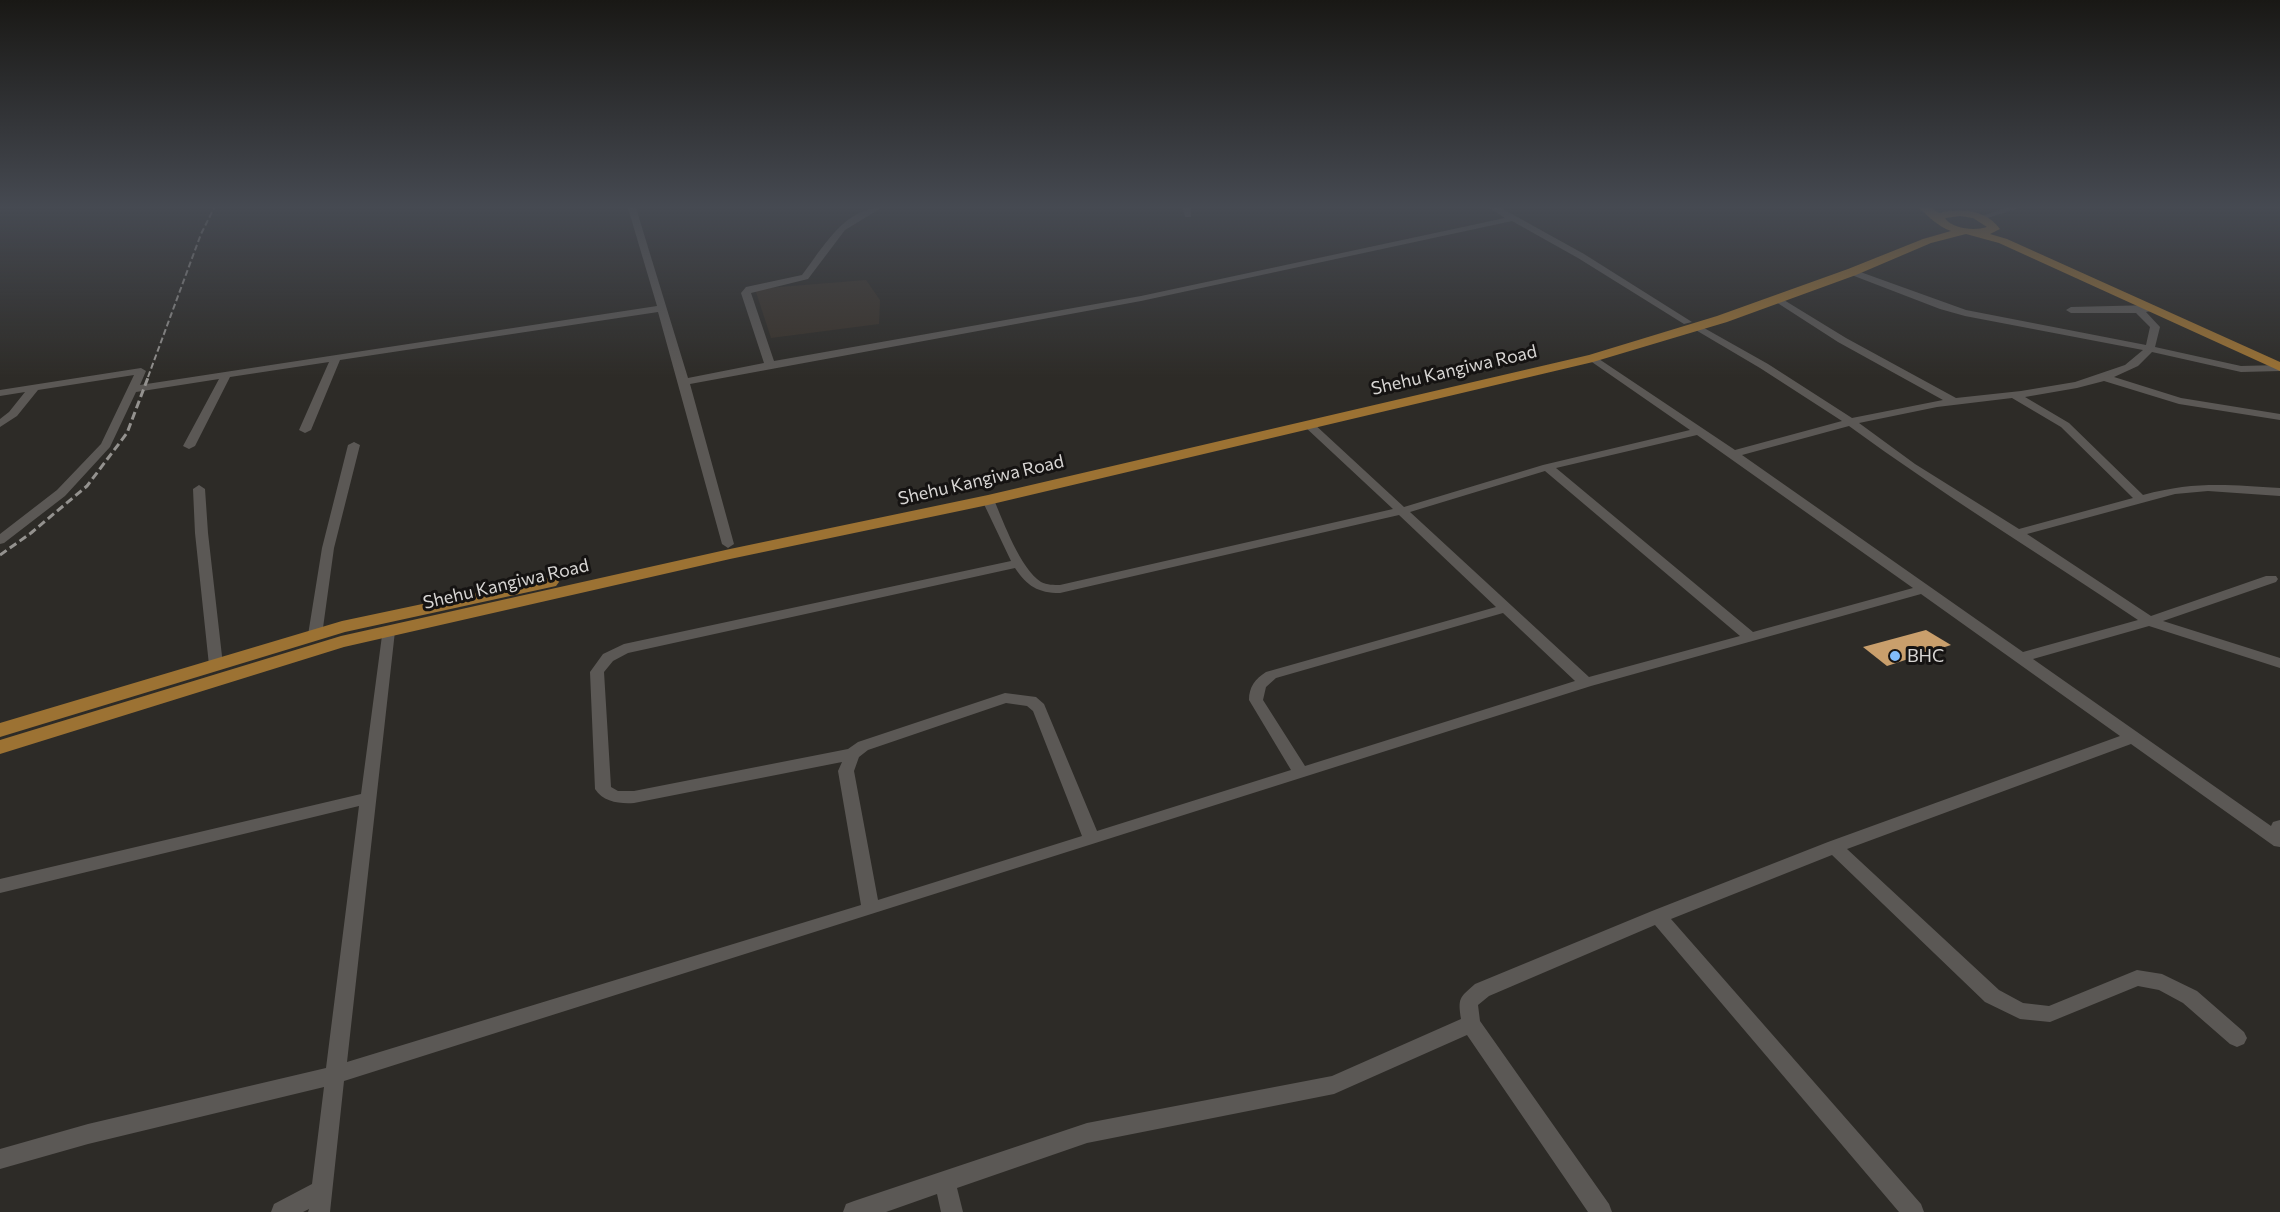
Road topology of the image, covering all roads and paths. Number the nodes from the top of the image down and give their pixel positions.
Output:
1 (650, 265) edge
2 (815, 265) edge
3 (1294, 265) edge
4 (1595, 265) edge
5 (1844, 265) edge
6 (1870, 265) edge
7 (2056, 265) edge
8 (2074, 265) edge
9 (1852, 272) junction
10 (1779, 300) junction
11 (663, 308) junction
12 (2153, 308) junction
13 (2071, 310) dead end
14 (2139, 310) junction
15 (1692, 325) junction
16 (2150, 350) junction
17 (336, 358) junction
18 (1593, 358) junction
19 (2280, 358) edge
20 (770, 364) junction
21 (2280, 367) edge
22 (227, 374) junction
23 (2103, 377) junction
24 (684, 382) junction
25 (35, 387) junction
26 (134, 388) junction
27 (0, 393) edge
28 (2012, 394) junction
29 (1954, 401) junction
30 (2280, 417) edge
31 (1851, 422) junction
32 (0, 424) edge
33 (1308, 424) junction
34 (305, 430) dead end
35 (1699, 431) junction
36 (354, 445) dead end
37 (189, 446) dead end
38 (1733, 454) junction
39 (1547, 467) junction
40 (199, 489) dead end
41 (2280, 492) edge
42 (2141, 499) junction
43 (987, 500) junction
44 (1402, 511) junction
45 (2017, 533) junction
46 (0, 540) edge
47 (728, 544) junction
48 (1019, 563) junction
49 (2271, 579) dead end
50 (1923, 589) junction
51 (1506, 608) junction
52 (2149, 621) junction
53 (388, 631) junction
54 (315, 635) junction
55 (1749, 636) junction
56 (2019, 658) junction
57 (2280, 663) edge
58 (216, 665) junction
59 (1586, 683) junction
60 (0, 730) edge
61 (2133, 737) junction
62 (0, 747) edge
63 (853, 754) junction
64 (1301, 773) junction
65 (368, 798) junction
66 (2280, 830) edge
67 (1092, 839) junction
68 (1834, 847) junction
69 (0, 886) edge
70 (871, 909) junction
71 (1658, 916) junction
72 (1470, 1024) junction
73 (2237, 1038) dead end
74 (336, 1075) junction
75 (0, 1159) edge
76 (944, 1180) junction
77 (322, 1190) junction
78 (282, 1212) edge
79 (319, 1212) edge
80 (854, 1212) edge
81 (952, 1212) edge
82 (1601, 1212) edge
83 (1913, 1212) edge

1 - 11 street
2 - 20 street
3 - 20 street
4 - 15 street
5 - 15 main road, Shehu Kangiwa Road
6 - 9 main road, Shehu Kangiwa Road
7 - 12 main road
8 - 19 main road
9 - 10 main road, Shehu Kangiwa Road
9 - 16 street
10 - 15 main road, Shehu Kangiwa Road
10 - 29 street
11 - 17 street
11 - 24 street
12 - 14 street
12 - 21 main road
13 - 14 street
14 - 16 street
15 - 18 main road, Shehu Kangiwa Road
15 - 31 street
15 - 47 main road, Shehu Kangiwa Road
16 - 21 street
16 - 23 street
17 - 22 street
17 - 34 street
18 - 33 main road, Shehu Kangiwa Road
18 - 35 street
20 - 24 street
22 - 26 street
22 - 37 street
23 - 28 street
23 - 30 street
24 - 47 street
25 - 26 street
25 - 27 street
25 - 32 street
26 - 46 street
28 - 29 street
28 - 42 street
29 - 31 street
31 - 38 street
31 - 45 street
33 - 43 main road, Shehu Kangiwa Road
33 - 44 street
35 - 38 street
35 - 39 street
36 - 54 street
38 - 50 street
39 - 44 street
39 - 55 street
40 - 58 street
41 - 42 street
42 - 45 street
43 - 48 street
43 - 53 main road, Shehu Kangiwa Road
44 - 48 street
44 - 51 street
45 - 52 street
47 - 54 main road, Shehu Kangiwa Road
48 - 63 street
49 - 52 street
50 - 55 street
50 - 56 street
51 - 59 street
51 - 64 street
52 - 56 street
52 - 57 street
53 - 62 main road, Shehu Kangiwa Road
53 - 65 street
54 - 58 main road, Shehu Kangiwa Road
55 - 59 street
56 - 61 street
58 - 60 main road, Shehu Kangiwa Road
59 - 64 street
61 - 66 street
61 - 68 street
63 - 67 street
63 - 70 street
64 - 67 street
65 - 69 street
65 - 74 street
67 - 70 street
68 - 71 street
68 - 73 street
70 - 74 street
71 - 72 street
71 - 83 street
72 - 76 street
72 - 82 street
74 - 75 street
74 - 77 street
76 - 80 street
76 - 81 street
77 - 78 street
77 - 79 street

